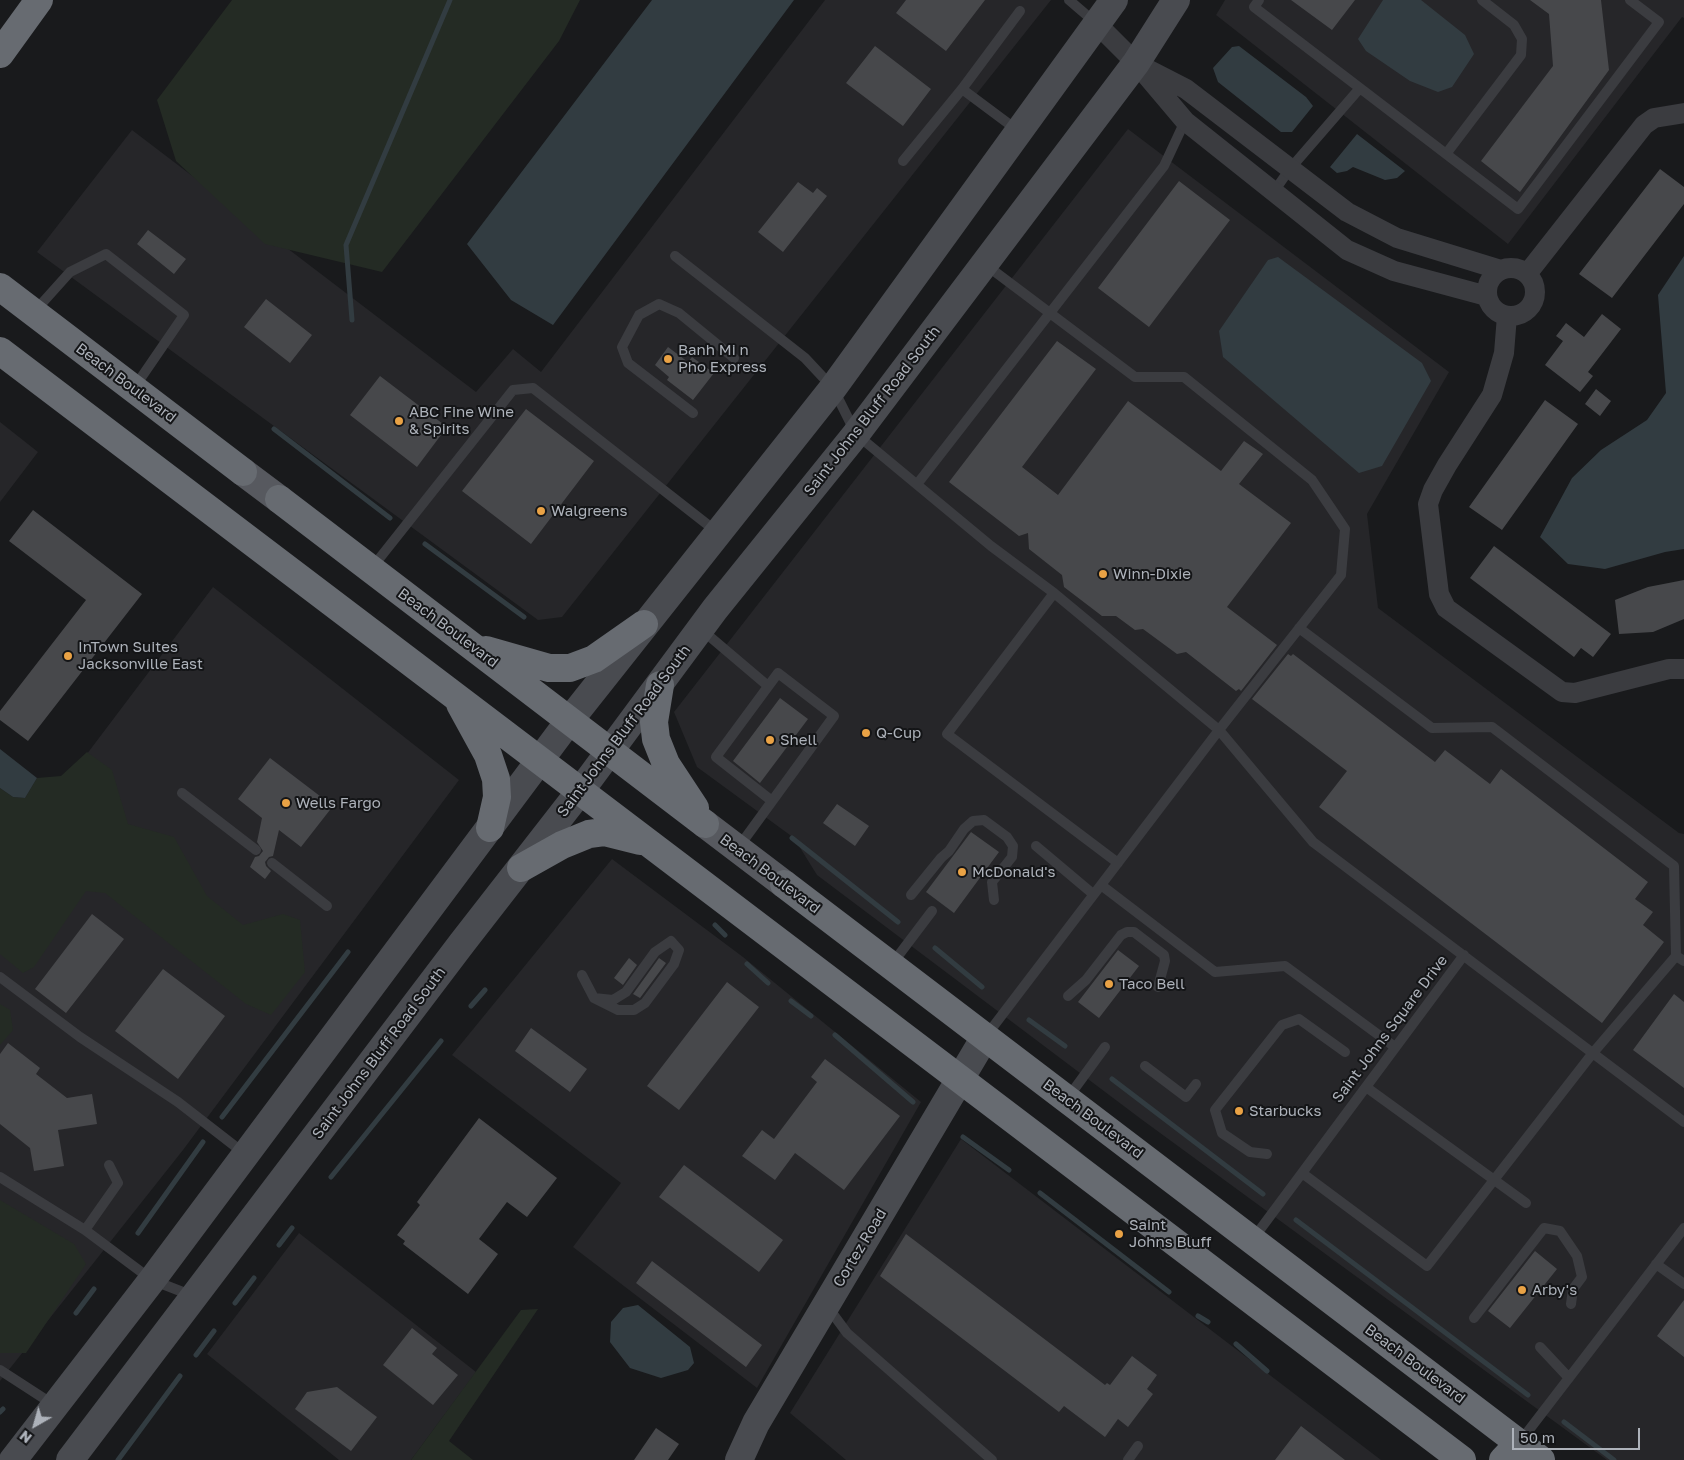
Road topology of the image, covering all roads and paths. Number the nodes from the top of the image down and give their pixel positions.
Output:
1 (39, 0) edge
2 (1069, 0) edge
3 (1114, 0) edge
4 (1176, 0) edge
5 (1259, 0) edge
6 (1482, 0) edge
7 (1630, 0) edge
8 (1020, 10) dead end
9 (1098, 24) junction
10 (0, 54) edge
11 (1136, 63) junction
12 (1360, 88) junction
13 (962, 89) junction
14 (1684, 113) edge
15 (1185, 121) junction
16 (1020, 132) junction
17 (1446, 154) junction
18 (903, 161) dead end
19 (1289, 170) junction
20 (1273, 193) junction
21 (675, 256) dead end
22 (984, 264) junction
23 (1501, 270) junction
24 (1527, 274) junction
25 (0, 287) edge
26 (1487, 296) junction
27 (34, 312) junction
28 (1048, 313) junction
29 (1507, 316) junction
30 (0, 351) edge
31 (734, 358) dead end
32 (833, 388) junction
33 (134, 389) junction
34 (693, 413) dead end
35 (856, 434) junction
36 (244, 472) joint
37 (918, 483) junction
38 (279, 499) joint
39 (718, 533) junction
40 (371, 570) junction
41 (1054, 593) junction
42 (644, 624) junction
43 (1299, 628) junction
44 (700, 629) junction
45 (472, 647) junction
46 (1684, 669) edge
47 (660, 685) junction
48 (768, 686) junction
49 (454, 694) junction
50 (569, 721) junction
51 (1219, 730) junction
52 (610, 752) junction
53 (541, 760) junction
54 (581, 790) junction
55 (182, 793) dead end
56 (772, 801) junction
57 (705, 824) junction
58 (490, 828) junction
59 (651, 843) junction
60 (1036, 846) dead end
61 (737, 849) junction
62 (256, 850) dead end
63 (272, 862) dead end
64 (1118, 863) junction
65 (521, 868) junction
66 (784, 884) joint
67 (1101, 884) junction
68 (1093, 894) junction
69 (911, 895) dead end
70 (994, 900) dead end
71 (327, 906) dead end
72 (932, 911) dead end
73 (1464, 955) junction
74 (1680, 959) edge
75 (891, 965) junction
76 (582, 975) dead end
77 (0, 977) edge
78 (1158, 988) dead end
79 (1068, 996) dead end
80 (594, 998) junction
81 (985, 1037) junction
82 (1105, 1047) dead end
83 (1395, 1047) junction
84 (1345, 1052) dead end
85 (1592, 1054) junction
86 (1146, 1066) dead end
87 (962, 1078) junction
88 (1196, 1084) dead end
89 (1366, 1087) junction
90 (1067, 1099) junction
91 (1684, 1122) edge
92 (246, 1154) junction
93 (1267, 1154) dead end
94 (109, 1165) dead end
95 (1302, 1173) junction
96 (0, 1178) edge
97 (1494, 1179) junction
98 (1526, 1204) dead end
99 (1684, 1228) edge
100 (85, 1230) junction
101 (1251, 1241) junction
102 (1656, 1264) junction
103 (152, 1280) junction
104 (1684, 1284) edge
105 (194, 1296) junction
106 (1571, 1304) dead end
107 (826, 1306) junction
108 (1474, 1318) dead end
109 (1540, 1347) dead end
110 (0, 1370) edge
111 (1569, 1378) junction
112 (55, 1406) junction
113 (1138, 1446) dead end
114 (1511, 1452) edge
115 (13, 1460) edge
116 (70, 1460) edge
117 (738, 1460) edge
118 (992, 1460) edge
119 (1128, 1460) edge
120 (1462, 1460) edge
121 (1541, 1460) edge

1 - 10 highway
2 - 9 lane
3 - 9 main road
4 - 11 main road, Saint Johns Bluff Road South
5 - 12 lane
6 - 17 lane
7 - 17 lane
8 - 13 lane
9 - 11 street
9 - 16 main road
11 - 15 street
11 - 19 street
11 - 22 main road, Saint Johns Bluff Road South
12 - 17 lane
12 - 19 lane
13 - 16 lane
13 - 18 lane
14 - 24 street
15 - 20 street
15 - 28 lane
16 - 32 main road
19 - 20 lane
19 - 23 street
20 - 26 street
21 - 32 lane
22 - 28 lane
22 - 35 main road, Saint Johns Bluff Road South
23 - 24 street
23 - 26 street
24 - 29 street
25 - 27 highway, Beach Boulevard
26 - 29 street
27 - 33 highway, Beach Boulevard
27 - 33 lane
28 - 37 lane
28 - 43 lane
29 - 46 street
30 - 49 highway
31 - 34 lane
32 - 35 lane
32 - 39 main road
33 - 36 highway, Beach Boulevard
35 - 37 lane
35 - 44 main road, Saint Johns Bluff Road South
36 - 38 main road, Beach Boulevard
37 - 41 lane
38 - 40 highway, Beach Boulevard
39 - 40 lane
39 - 42 main road
40 - 45 highway, Beach Boulevard
41 - 51 lane
41 - 64 lane
42 - 45 highway
42 - 50 main road
43 - 51 lane
43 - 74 lane
44 - 47 main road, Saint Johns Bluff Road South
44 - 48 lane
45 - 50 highway, Beach Boulevard
47 - 52 main road, Saint Johns Bluff Road South
47 - 57 highway
48 - 56 lane
48 - 56 lane
49 - 53 highway
49 - 58 highway
50 - 52 highway, Beach Boulevard
50 - 53 main road
51 - 64 lane
51 - 73 lane
52 - 54 main road, Saint Johns Bluff Road South
52 - 57 highway, Beach Boulevard
53 - 54 highway
53 - 58 main road
54 - 59 highway
54 - 65 main road, Saint Johns Bluff Road South
55 - 62 lane
56 - 61 lane
57 - 61 main road, Beach Boulevard
58 - 92 main road
59 - 65 highway
59 - 87 highway
60 - 68 lane
61 - 66 main road, Beach Boulevard
63 - 71 lane
64 - 67 lane
65 - 105 main road, Saint Johns Bluff Road South
66 - 75 highway, Beach Boulevard
67 - 68 lane
67 - 83 lane
68 - 81 lane
69 - 70 lane
72 - 75 lane
73 - 83 lane, Saint Johns Square Drive
73 - 85 lane
74 - 85 lane
75 - 81 highway, Beach Boulevard
76 - 80 lane
77 - 92 lane
78 - 79 lane
80 - 80 lane
81 - 87 main road, Cortez Road
81 - 90 highway, Beach Boulevard
82 - 90 lane
83 - 89 lane, Saint Johns Square Drive
84 - 93 lane
85 - 91 lane
85 - 97 lane
86 - 88 lane
87 - 107 main road, Cortez Road
87 - 120 highway
89 - 95 lane, Saint Johns Square Drive
89 - 97 lane
90 - 101 highway, Beach Boulevard
92 - 103 main road
94 - 100 lane
95 - 97 lane
95 - 101 lane, Saint Johns Square Drive
96 - 100 lane
97 - 98 lane
99 - 102 lane
100 - 103 lane
101 - 114 highway, Beach Boulevard
102 - 104 lane
102 - 111 lane
103 - 105 lane
103 - 112 main road
105 - 116 main road, Saint Johns Bluff Road South
106 - 108 lane
107 - 117 main road, Cortez Road
107 - 118 lane
109 - 111 lane
110 - 112 lane
111 - 114 lane
112 - 115 main road
113 - 119 lane
114 - 121 highway, Beach Boulevard

